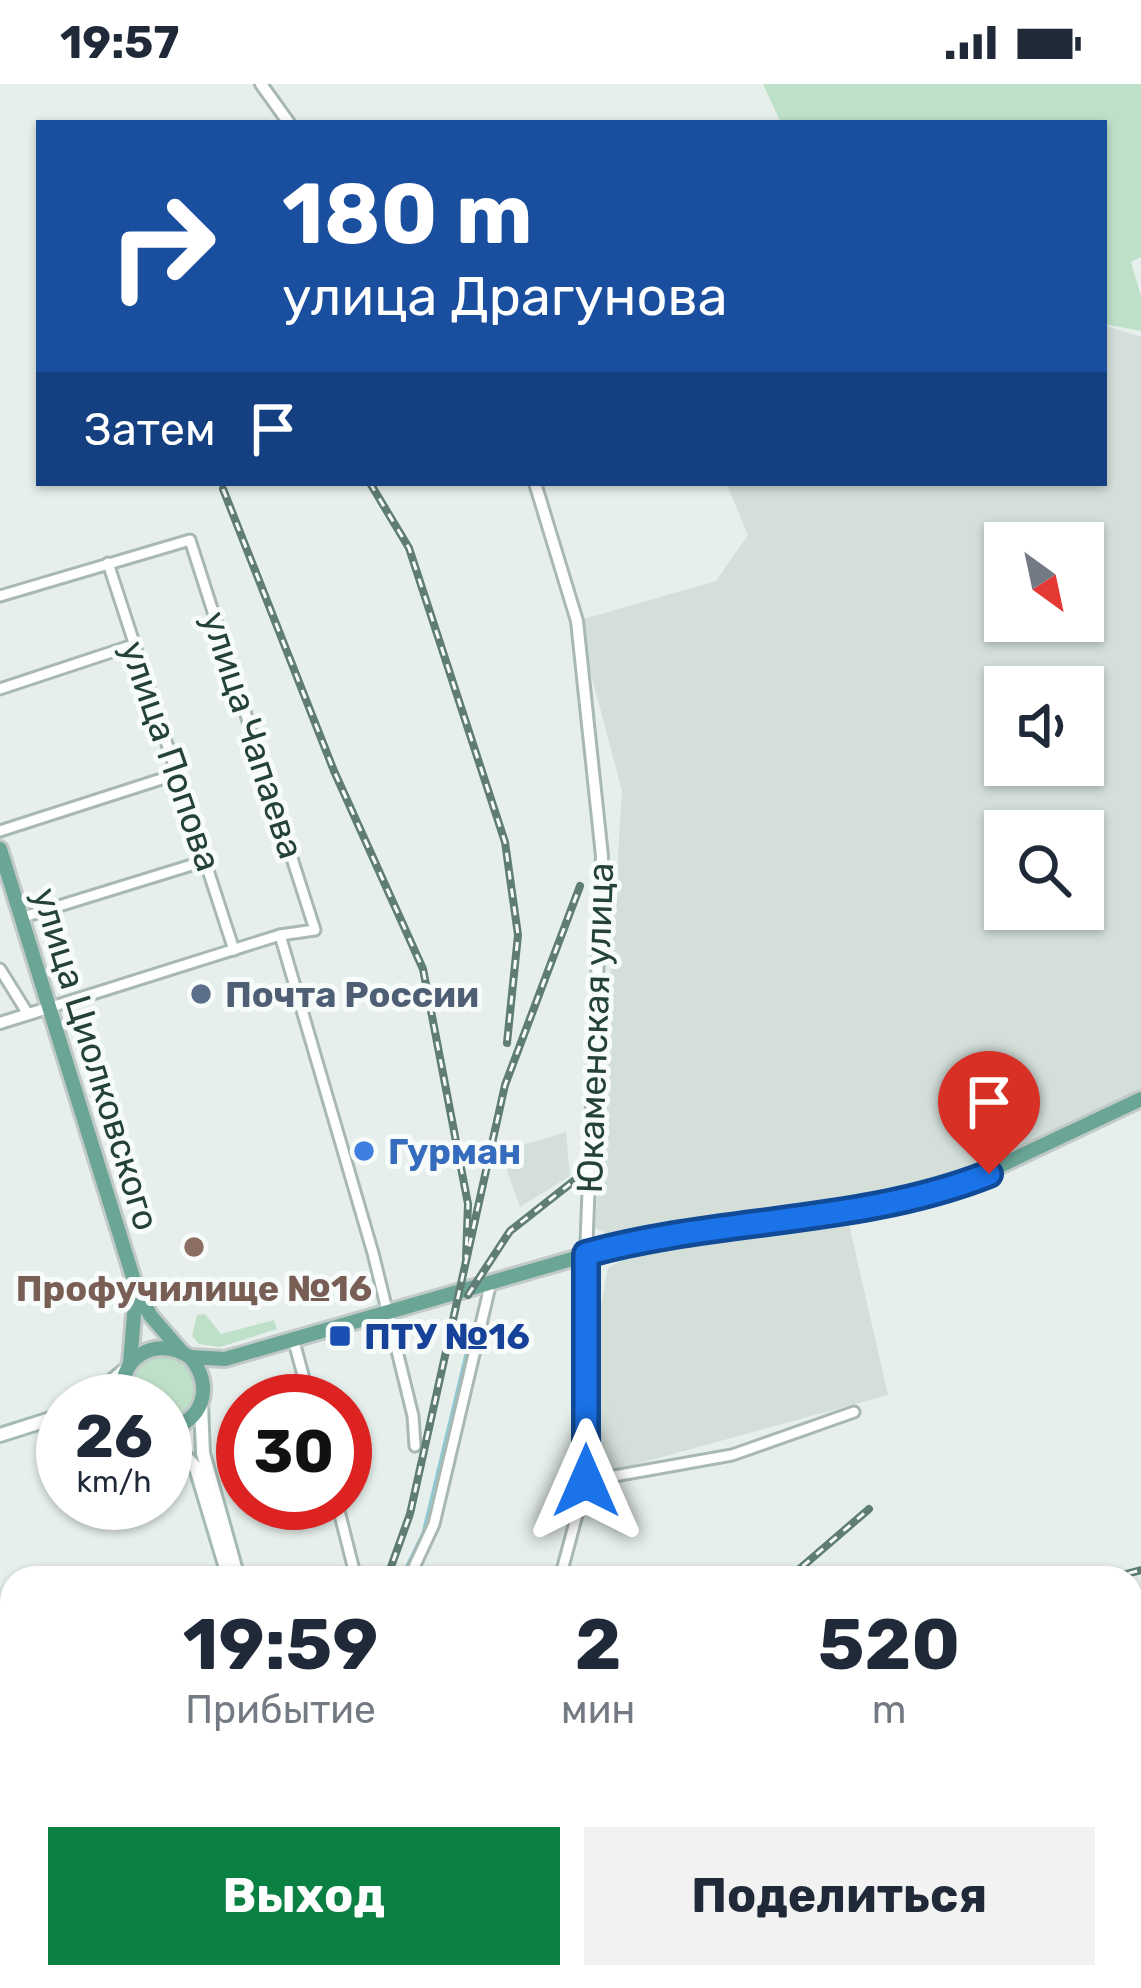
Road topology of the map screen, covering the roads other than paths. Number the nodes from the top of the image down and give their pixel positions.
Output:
1 (261, 84) edge
2 (287, 120) edge
3 (536, 486) edge
4 (108, 563) junction
5 (0, 596) edge
6 (133, 645) junction
7 (0, 688) edge
8 (177, 774) junction
9 (0, 831) edge
10 (0, 849) edge
11 (208, 860) junction
12 (20, 918) junction
13 (280, 935) junction
14 (234, 950) junction
15 (0, 969) edge
16 (48, 1008) junction
17 (28, 1014) junction
18 (0, 1023) edge
19 (1141, 1100) edge
20 (586, 1254) junction
21 (491, 1282) junction
22 (136, 1287) junction
23 (386, 1312) junction
24 (293, 1338) junction
25 (249, 1352) junction
26 (186, 1354) junction
27 (127, 1367) junction
28 (119, 1374) edge
29 (126, 1374) edge
30 (303, 1374) edge
31 (203, 1398) junction
32 (854, 1412) dead end
33 (192, 1415) edge
34 (36, 1423) edge
35 (0, 1435) edge
36 (415, 1446) dead end
37 (192, 1463) edge
38 (586, 1481) junction
39 (344, 1530) edge
40 (225, 1566) edge
41 (235, 1566) edge
42 (353, 1566) edge
43 (414, 1566) edge
44 (563, 1566) edge

1 - 2 street
3 - 20 street, Юкаменская улица
4 - 5 street
4 - 6 street, улица Попова
4 - 13 street, улица Чапаева
6 - 7 street
6 - 8 street, улица Попова
8 - 9 street
8 - 11 street, улица Попова
10 - 12 main road, улица Циолковского
11 - 12 street
11 - 14 street, улица Попова
12 - 16 main road, улица Циолковского
13 - 14 street
13 - 23 street
14 - 16 street
15 - 17 street
16 - 17 street
16 - 22 main road, улица Циолковского
17 - 18 street
19 - 20 main road
20 - 21 main road
20 - 38 street, Юкаменская улица
21 - 23 main road
21 - 43 street
22 - 26 main road, улица Циолковского
22 - 27 main road, улица Циолковского
23 - 24 main road
23 - 36 street
24 - 25 main road
24 - 30 street
25 - 26 main road
25 - 31 main road
26 - 27 main road
26 - 31 main road, улица Циолковского
27 - 28 main road
27 - 29 main road, улица Циолковского
31 - 33 main road
31 - 41 main road
32 - 38 street
34 - 35 main road
37 - 40 main road
38 - 44 street, Юкаменская улица
39 - 42 street

